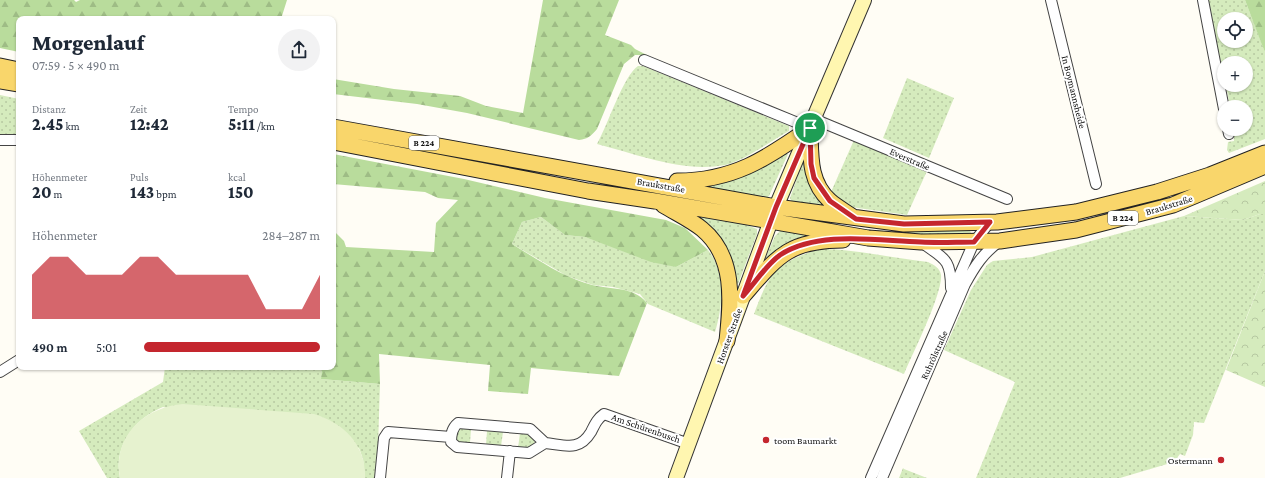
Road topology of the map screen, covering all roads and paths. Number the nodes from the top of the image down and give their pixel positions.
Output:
1 (864, 0) edge
2 (1052, 0) edge
3 (1203, 0) edge
4 (644, 60) dead end
5 (0, 66) edge
6 (16, 69) edge
7 (0, 81) edge
8 (16, 84) edge
9 (1222, 100) edge
10 (812, 123) junction
11 (336, 128) edge
12 (0, 140) edge
13 (16, 140) edge
14 (336, 143) edge
15 (1265, 153) edge
16 (1265, 166) edge
17 (640, 182) junction
18 (1096, 184) dead end
19 (1007, 199) dead end
20 (655, 200) junction
21 (776, 207) junction
22 (856, 219) junction
23 (770, 221) junction
24 (990, 222) junction
25 (868, 238) junction
26 (1000, 241) junction
27 (921, 242) junction
28 (974, 242) junction
29 (950, 292) junction
30 (743, 296) junction
31 (727, 341) junction
32 (16, 362) edge
33 (0, 372) edge
34 (451, 437) junction
35 (546, 443) junction
36 (689, 444) junction
37 (510, 451) junction
38 (380, 478) edge
39 (507, 478) edge
40 (676, 478) edge
41 (871, 478) edge
42 (882, 478) edge

1 - 10 main road, Horster Straße
2 - 18 street, In Boymannsheide
3 - 9 street
4 - 10 street
5 - 6 main road
7 - 8 main road
10 - 17 main road
10 - 19 street, Everstraße
10 - 21 main road, Horster Straße
10 - 22 main road
11 - 17 main road, Braukstraße / B 224
12 - 13 street
14 - 20 main road, Braukstraße / B 224
15 - 24 main road, Braukstraße / B 224
16 - 26 main road, Braukstraße / B 224
17 - 21 main road, Braukstraße / B 224
20 - 23 main road, Braukstraße / B 224
20 - 31 main road
21 - 22 main road, Braukstraße / B 224
21 - 23 main road, Horster Straße
22 - 24 main road, Braukstraße / B 224
23 - 25 main road, Braukstraße / B 224
23 - 30 main road, Horster Straße
24 - 28 street
25 - 27 main road, Braukstraße / B 224
25 - 30 main road
26 - 28 main road, Braukstraße / B 224
26 - 42 street, Ruhrölstraße
27 - 28 main road, Braukstraße / B 224
27 - 29 street
28 - 29 street
29 - 41 street, Ruhrölstraße
30 - 31 main road, Horster Straße
31 - 36 main road, Horster Straße
32 - 33 street
34 - 35 street
34 - 37 street
34 - 38 street
35 - 36 street, Am Schürenbusch
35 - 37 street
36 - 40 main road, Horster Straße
37 - 39 street

